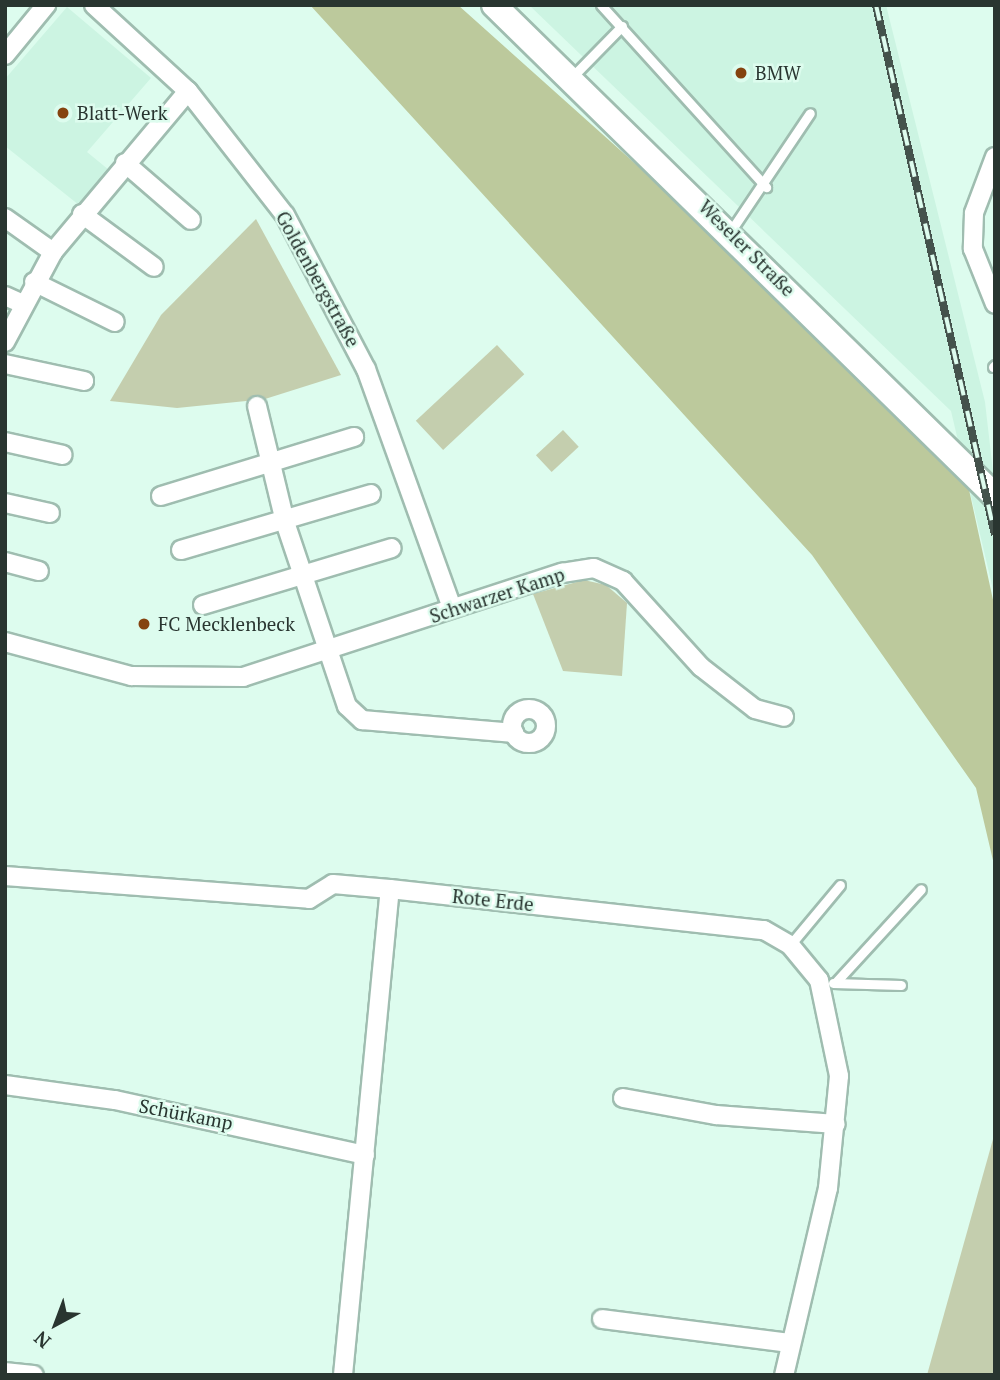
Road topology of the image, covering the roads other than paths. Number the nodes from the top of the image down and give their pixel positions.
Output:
1 (46, 5) edge
2 (94, 5) edge
3 (494, 5) edge
4 (601, 5) edge
5 (622, 26) junction
6 (7, 50) edge
7 (573, 76) junction
8 (188, 91) junction
9 (810, 113) dead end
10 (995, 157) edge
11 (125, 163) junction
12 (766, 187) junction
13 (82, 214) junction
14 (5, 218) edge
15 (191, 220) dead end
16 (730, 232) junction
17 (53, 251) junction
18 (154, 267) dead end
19 (34, 282) junction
20 (5, 296) edge
21 (23, 304) junction
22 (995, 304) edge
23 (115, 322) dead end
24 (5, 342) edge
25 (5, 364) edge
26 (84, 381) dead end
27 (257, 406) dead end
28 (354, 437) dead end
29 (5, 442) edge
30 (62, 455) dead end
31 (269, 466) junction
32 (371, 494) dead end
33 (161, 496) dead end
34 (995, 496) edge
35 (5, 503) edge
36 (50, 513) dead end
37 (285, 522) junction
38 (392, 548) dead end
39 (181, 550) dead end
40 (5, 562) edge
41 (39, 571) dead end
42 (302, 578) junction
43 (203, 605) dead end
44 (452, 608) junction
45 (5, 642) edge
46 (326, 652) junction
47 (784, 717) dead end
48 (514, 733) dead end
49 (5, 876) edge
50 (840, 886) dead end
51 (390, 889) junction
52 (921, 889) dead end
53 (790, 945) junction
54 (901, 985) dead end
55 (828, 986) junction
56 (5, 1085) edge
57 (623, 1098) dead end
58 (836, 1124) junction
59 (365, 1155) junction
60 (601, 1319) dead end
61 (790, 1343) junction
62 (5, 1372) edge
63 (34, 1375) edge
64 (343, 1375) edge
65 (784, 1375) edge

1 - 6 street
2 - 8 street, Goldenbergstraße
3 - 7 main road, Weseler Straße
4 - 5 lane
5 - 7 lane
5 - 12 lane
7 - 16 main road, Weseler Straße
8 - 11 street
8 - 44 street, Goldenbergstraße
9 - 12 lane
10 - 22 street
11 - 13 street
11 - 15 street
12 - 16 lane
13 - 17 street
13 - 18 street
14 - 17 street
16 - 34 main road, Weseler Straße
17 - 19 street
19 - 21 street
19 - 23 street
20 - 21 street
21 - 24 street
25 - 26 street
27 - 31 street
28 - 31 street
29 - 30 street
31 - 33 street
31 - 37 street
32 - 37 street
35 - 36 street
37 - 39 street
37 - 42 street
38 - 42 street
40 - 41 street
42 - 43 street
42 - 46 street
44 - 46 street, Schwarzer Kamp
44 - 47 street, Schwarzer Kamp
45 - 46 street, Schwarzer Kamp
46 - 48 street
49 - 51 street, Rote Erde
50 - 53 lane
51 - 53 street, Rote Erde
51 - 59 street
52 - 55 lane
53 - 55 street, Rote Erde
54 - 55 lane
55 - 58 street, Rote Erde
56 - 59 street, Schürkamp
57 - 58 street
58 - 61 street, Rote Erde
59 - 64 street
60 - 61 street
61 - 65 street, Rote Erde
62 - 63 street

